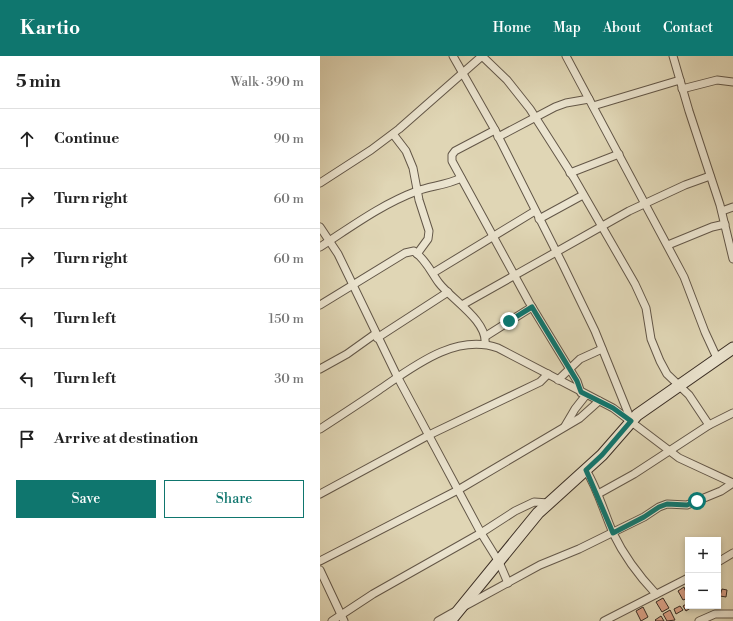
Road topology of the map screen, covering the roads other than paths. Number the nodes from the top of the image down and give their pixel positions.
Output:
1 (452, 56) edge
2 (482, 56) edge
3 (566, 56) edge
4 (674, 56) edge
5 (463, 73) junction
6 (680, 80) junction
7 (733, 82) edge
8 (682, 89) junction
9 (591, 102) junction
10 (535, 117) junction
11 (393, 134) junction
12 (496, 134) junction
13 (619, 154) junction
14 (570, 173) junction
15 (710, 176) junction
16 (461, 178) junction
17 (320, 181) edge
18 (417, 191) junction
19 (583, 195) junction
20 (646, 204) junction
21 (733, 207) edge
22 (536, 211) junction
23 (722, 211) junction
24 (540, 219) junction
25 (725, 224) junction
26 (320, 227) edge
27 (602, 228) junction
28 (494, 235) junction
29 (329, 242) junction
30 (668, 245) junction
31 (320, 247) edge
32 (556, 252) junction
33 (417, 254) junction
34 (733, 259) edge
35 (433, 273) junction
36 (514, 275) junction
37 (352, 285) junction
38 (448, 292) junction
39 (320, 305) edge
40 (462, 305) junction
41 (532, 307) junction
42 (376, 336) junction
43 (486, 340) junction
44 (733, 348) edge
45 (602, 349) junction
46 (717, 358) junction
47 (320, 369) edge
48 (570, 370) junction
49 (548, 374) junction
50 (397, 376) junction
51 (558, 380) junction
52 (679, 385) junction
53 (584, 394) junction
54 (599, 401) junction
55 (733, 412) edge
56 (631, 421) junction
57 (709, 425) junction
58 (565, 426) junction
59 (320, 429) edge
60 (429, 435) junction
61 (670, 451) junction
62 (586, 470) junction
63 (733, 483) edge
64 (458, 490) junction
65 (320, 494) edge
66 (598, 494) junction
67 (550, 503) junction
68 (481, 533) junction
69 (613, 533) junction
70 (733, 553) edge
71 (721, 560) edge
72 (320, 561) edge
73 (498, 562) junction
74 (320, 570) edge
75 (685, 580) edge
76 (508, 583) junction
77 (656, 594) junction
78 (461, 609) junction
79 (733, 614) edge
80 (343, 618) edge
81 (332, 621) edge
82 (438, 621) edge
83 (450, 621) edge
84 (604, 621) edge
85 (699, 621) edge

1 - 5 street
2 - 5 street
2 - 10 street
3 - 9 street
4 - 6 street
5 - 11 street
5 - 12 street
6 - 8 street
6 - 9 street
7 - 8 street
8 - 15 street
9 - 10 street
9 - 13 street
10 - 12 street
10 - 14 street
11 - 17 street
11 - 18 street
12 - 16 street
12 - 22 street
13 - 14 street
13 - 20 street
14 - 19 street
15 - 20 street
15 - 23 street
16 - 18 street
16 - 28 street
18 - 29 street
18 - 33 street
19 - 24 street
19 - 27 street
20 - 27 street
20 - 30 street
21 - 23 street
22 - 24 street
22 - 28 street
23 - 25 street
24 - 32 street
25 - 30 street
25 - 34 street
26 - 29 street
27 - 32 street
27 - 52 street
28 - 35 street
28 - 36 street
29 - 31 street
29 - 37 street
30 - 46 street
32 - 36 street
32 - 45 street
33 - 35 street
33 - 37 street
35 - 38 street
36 - 40 street
36 - 41 street
37 - 39 street
37 - 42 street
38 - 40 street
38 - 42 street
40 - 43 street
41 - 43 street
41 - 48 street
42 - 47 street
42 - 50 street
43 - 49 street
43 - 50 street
44 - 46 street
45 - 48 street
45 - 56 street
46 - 52 street
48 - 51 street
48 - 53 street
49 - 51 street
49 - 60 street
50 - 59 street
50 - 60 street
51 - 53 street
52 - 56 street
52 - 57 street
53 - 54 street
53 - 58 street
54 - 56 street
54 - 58 street
55 - 57 street
56 - 61 street
56 - 62 street
57 - 61 street
58 - 64 street
60 - 64 street
60 - 65 street
61 - 63 street
61 - 66 street
62 - 66 street
62 - 67 street
63 - 69 street
64 - 68 street
64 - 72 street
66 - 69 street
67 - 68 street
67 - 73 street
68 - 73 street
68 - 80 street
69 - 76 street
69 - 77 street
70 - 71 street
73 - 76 street
73 - 78 street
74 - 80 street
75 - 77 street
76 - 78 street
77 - 84 street
78 - 82 street
78 - 83 street
79 - 85 street
80 - 81 street

